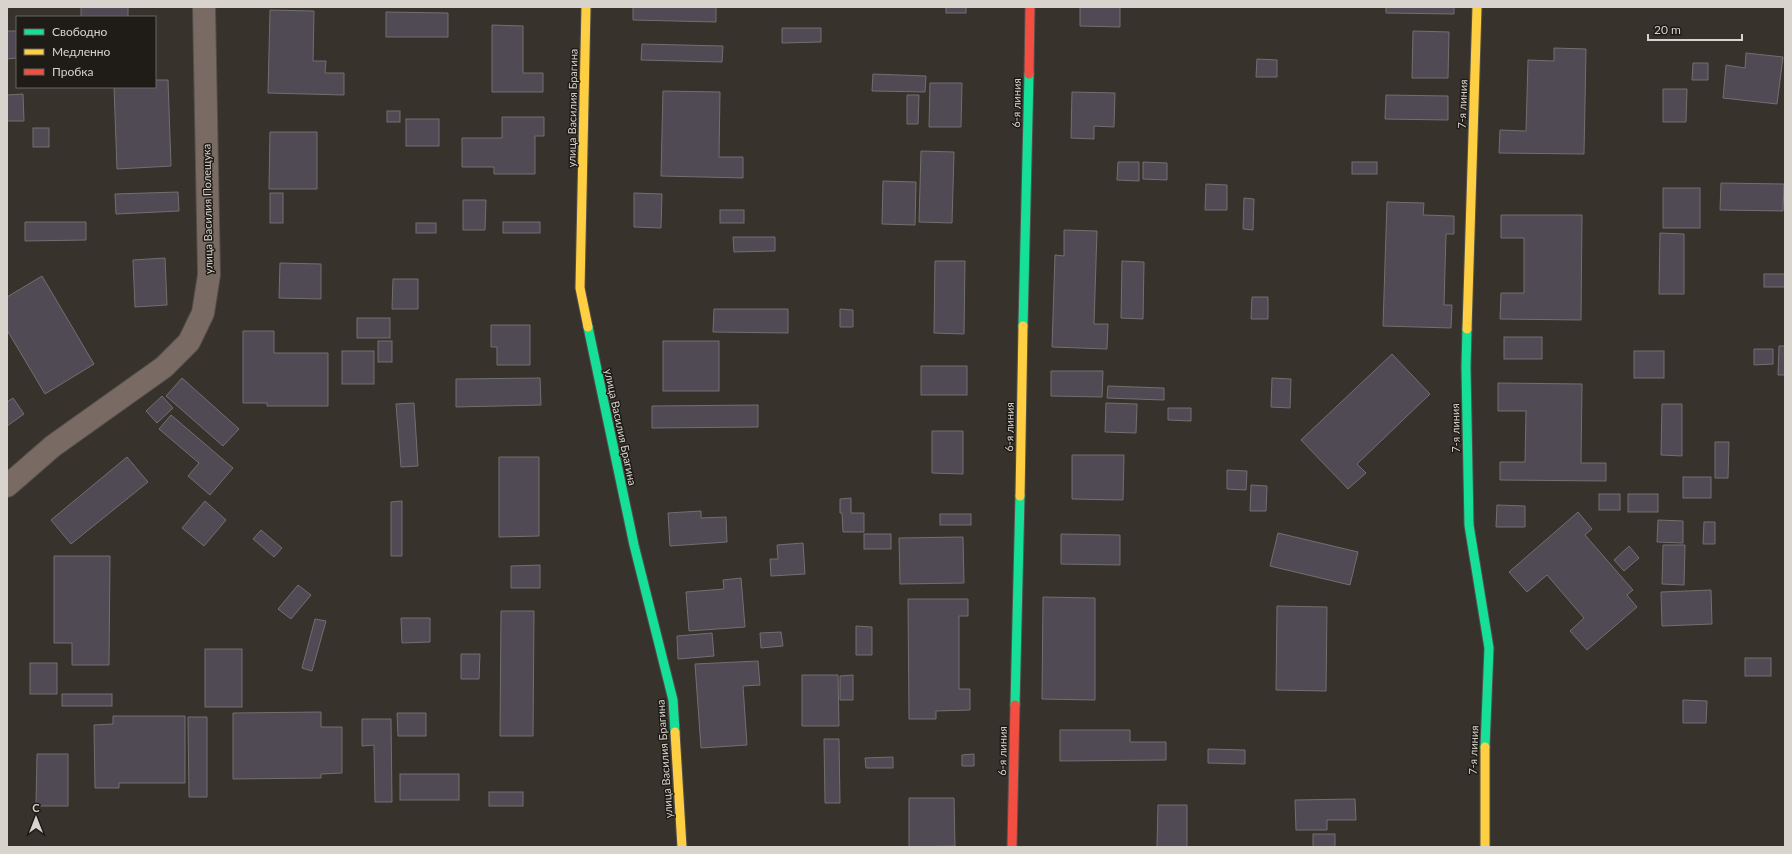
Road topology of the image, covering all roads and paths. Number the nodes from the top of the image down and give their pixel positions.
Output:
1 (204, 7) edge
2 (586, 7) edge
3 (1030, 7) edge
4 (1477, 7) edge
5 (7, 486) edge
6 (682, 847) edge
7 (1012, 847) edge
8 (1485, 847) edge

1 - 5 street, улица Василия Полещука
2 - 6 street, улица Василия Брагина
3 - 7 street, 6-я линия
4 - 8 street, 7-я линия

